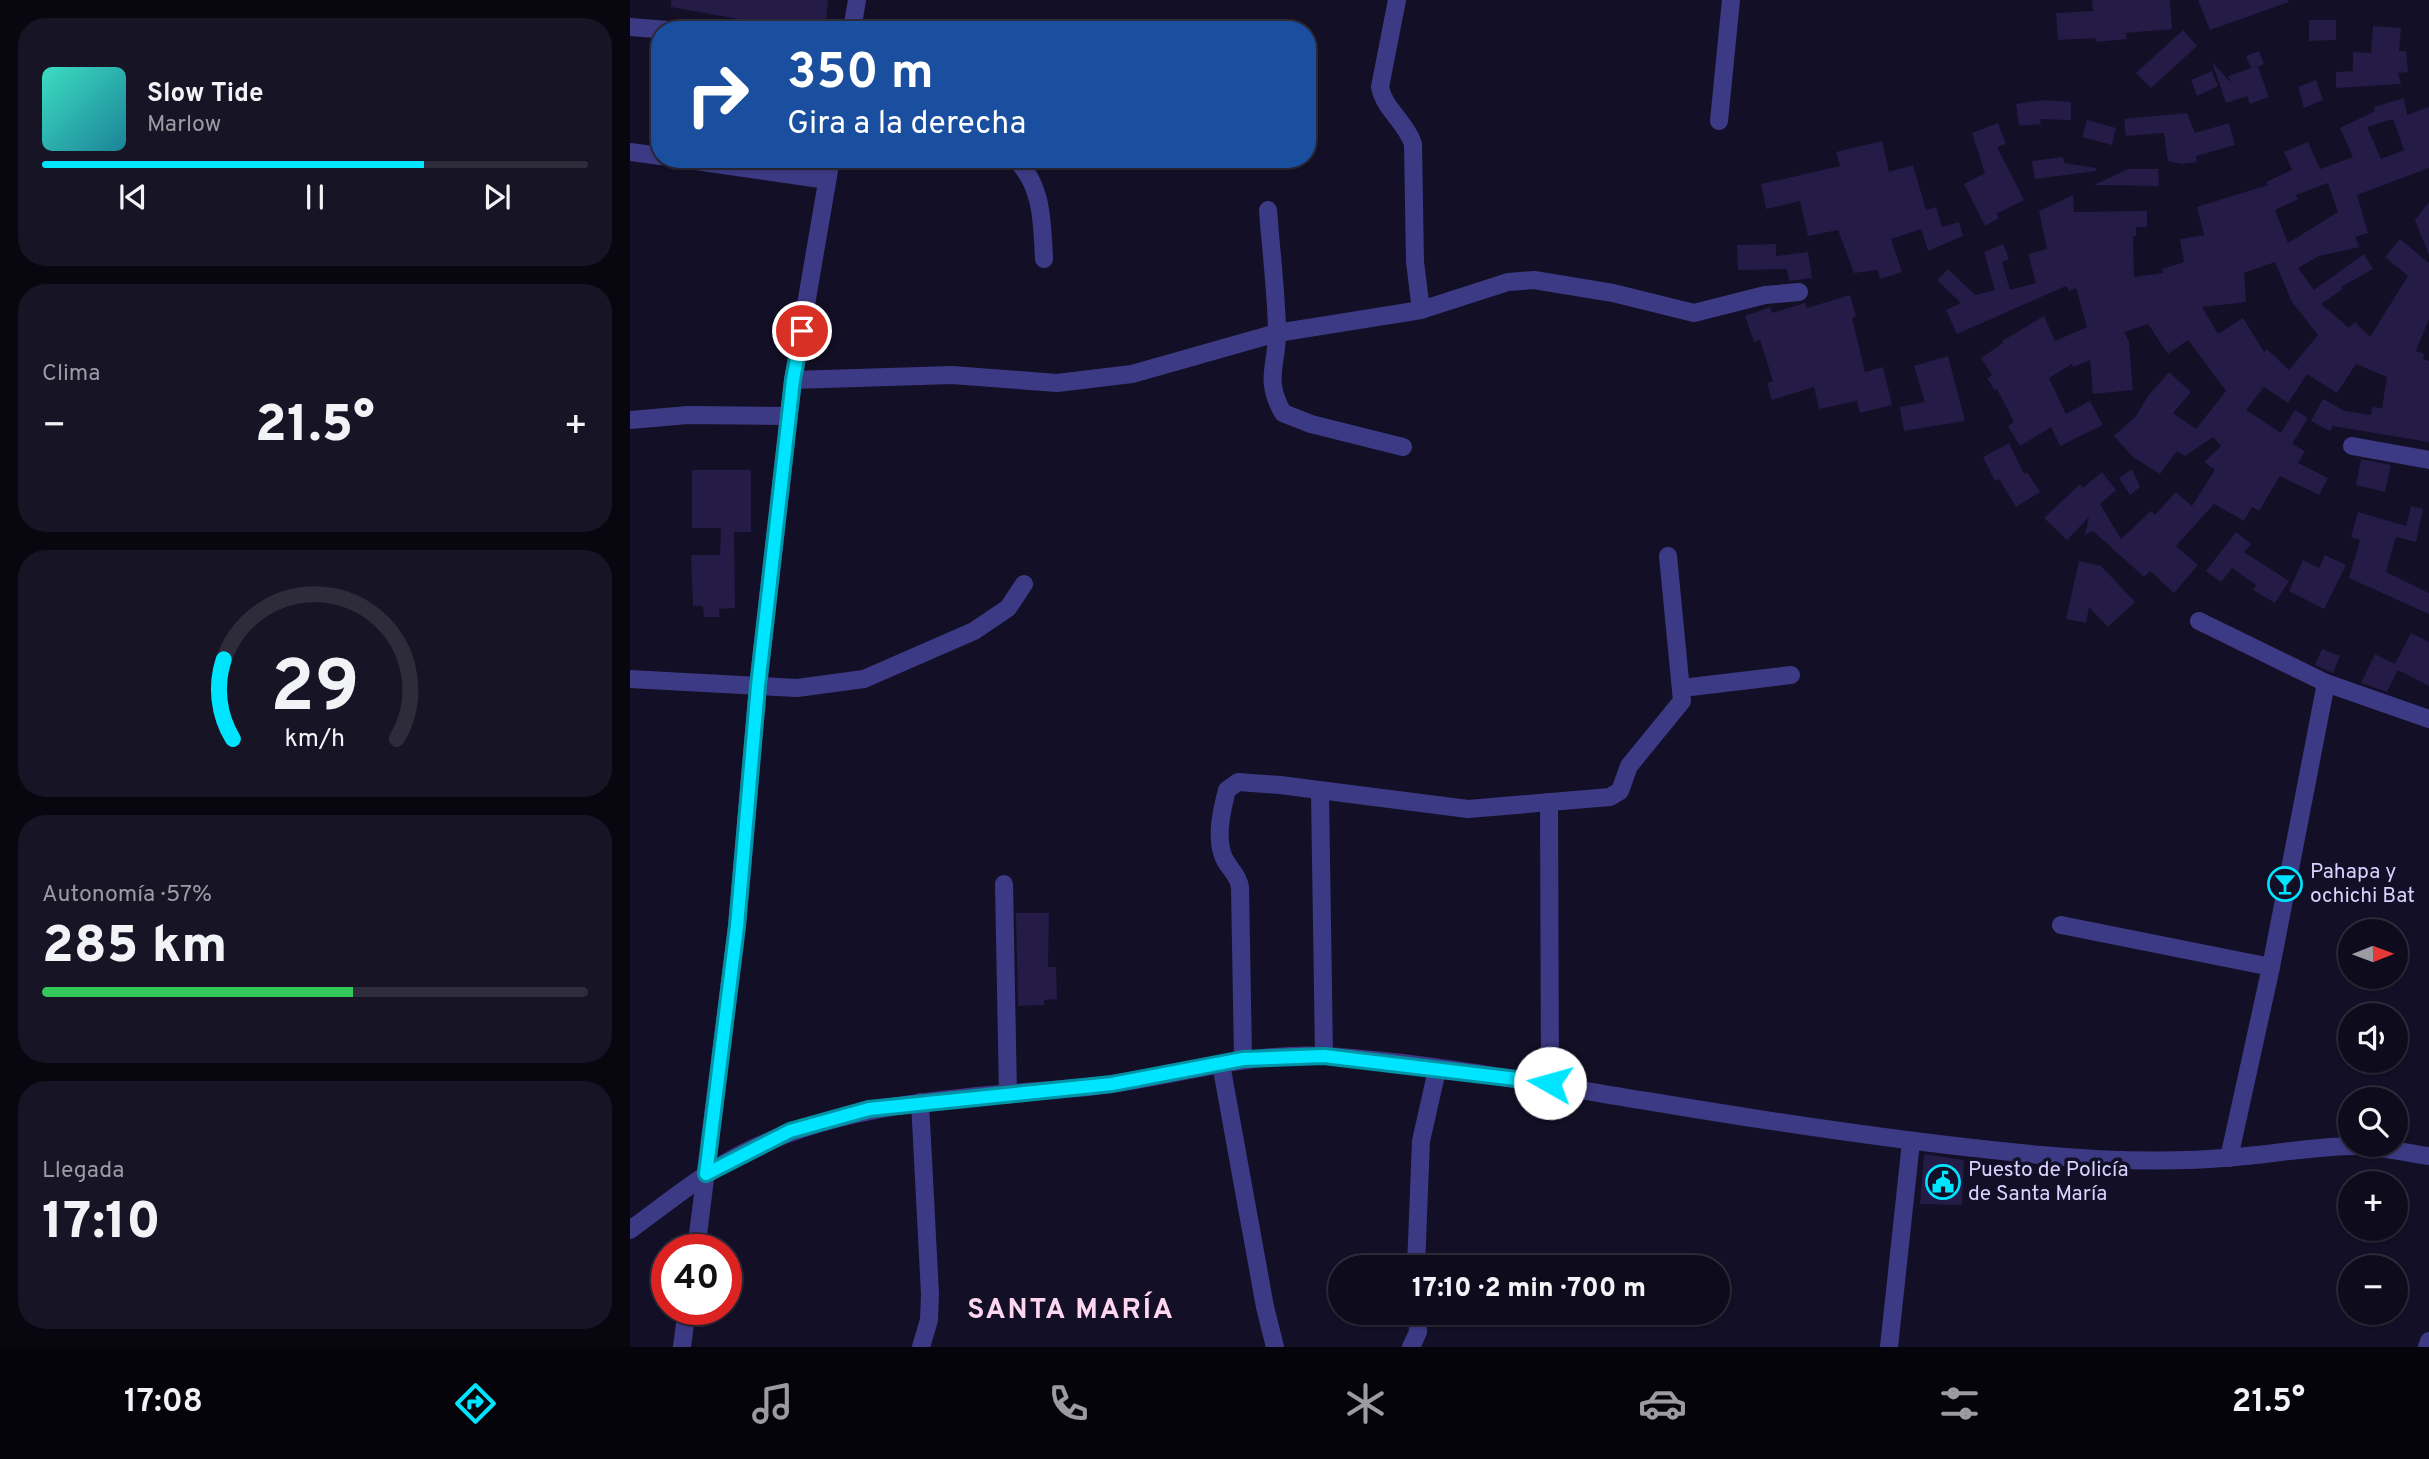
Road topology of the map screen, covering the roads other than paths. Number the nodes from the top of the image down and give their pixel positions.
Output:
1 (857, 0) edge
2 (1397, 0) edge
3 (1731, 0) edge
4 (854, 21) edge
5 (630, 27) edge
6 (651, 29) edge
7 (1719, 121) dead end
8 (630, 152) edge
9 (651, 155) edge
10 (744, 168) edge
11 (829, 168) edge
12 (1025, 168) edge
13 (827, 180) junction
14 (1268, 210) dead end
15 (1044, 259) dead end
16 (1799, 292) dead end
17 (1421, 310) junction
18 (1277, 333) junction
19 (793, 380) junction
20 (789, 416) junction
21 (630, 420) edge
22 (2352, 446) dead end
23 (1403, 447) dead end
24 (2429, 460) edge
25 (1668, 556) dead end
26 (1024, 584) dead end
27 (2199, 621) dead end
28 (1791, 675) dead end
29 (630, 679) edge
30 (2326, 683) junction
31 (758, 686) junction
32 (1682, 688) junction
33 (2429, 719) edge
34 (1320, 792) junction
35 (1549, 802) junction
36 (1004, 884) dead end
37 (2061, 925) dead end
38 (2271, 967) junction
39 (1324, 1056) junction
40 (1243, 1059) junction
41 (1221, 1064) junction
42 (1437, 1069) junction
43 (1550, 1083) junction
44 (1008, 1095) junction
45 (920, 1102) junction
46 (1911, 1142) junction
47 (2429, 1156) edge
48 (2229, 1158) junction
49 (706, 1174) junction
50 (630, 1230) edge
51 (698, 1234) edge
52 (1416, 1255) edge
53 (685, 1325) edge
54 (1418, 1325) edge
55 (2429, 1341) edge
56 (682, 1347) edge
57 (922, 1347) edge
58 (1275, 1347) edge
59 (1411, 1347) edge
60 (1889, 1347) edge
61 (2427, 1347) edge

1 - 4 street
2 - 17 street
3 - 7 street
5 - 6 street
8 - 9 street
10 - 13 street
11 - 13 street
12 - 15 street
13 - 19 street
14 - 18 street
16 - 17 street
17 - 18 street
18 - 19 street
18 - 23 street
19 - 20 street
20 - 21 street
20 - 31 street
22 - 24 street
25 - 32 street
26 - 31 street
27 - 30 street
28 - 32 street
29 - 31 street
30 - 33 street
30 - 38 street
31 - 49 street
32 - 35 street
34 - 35 street
34 - 39 street
34 - 40 street
35 - 43 street
36 - 44 street
37 - 38 street
38 - 48 street
39 - 40 street
39 - 42 street
40 - 41 street
41 - 44 street
41 - 58 street
42 - 43 street
42 - 52 street
43 - 46 street
44 - 45 street
45 - 49 street
45 - 57 street
46 - 48 street
46 - 60 street
47 - 48 street
49 - 50 street
49 - 51 street
53 - 56 street
54 - 59 street
55 - 61 street

